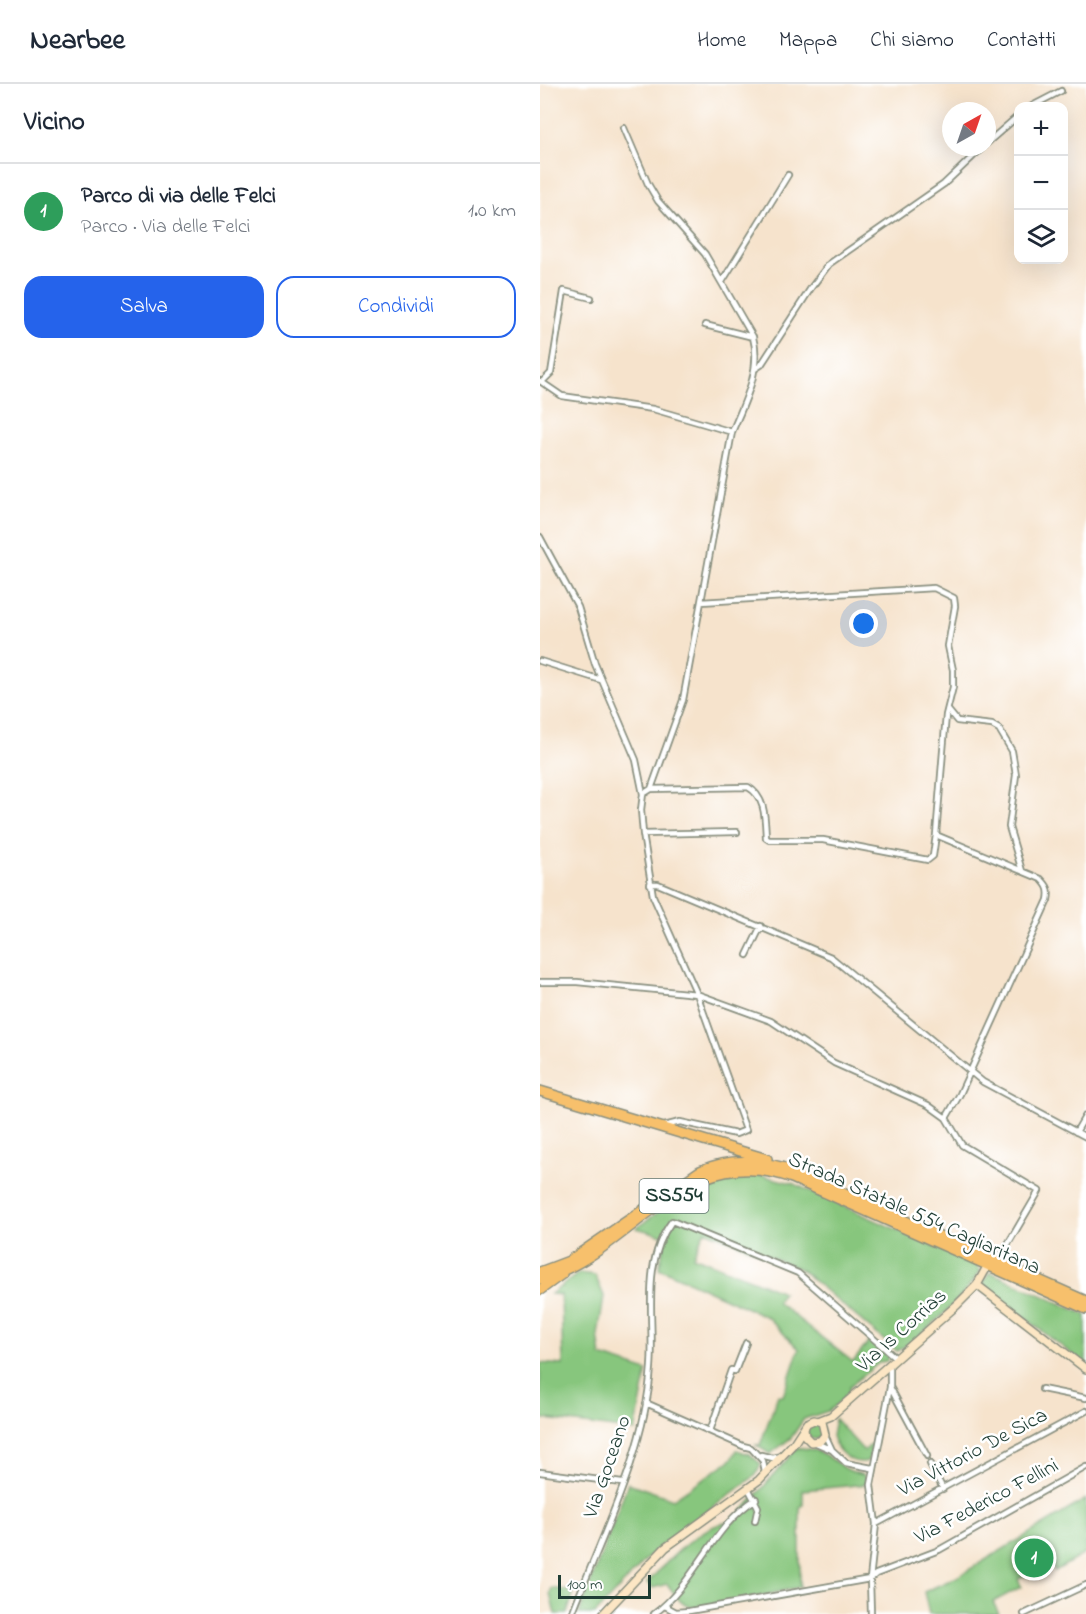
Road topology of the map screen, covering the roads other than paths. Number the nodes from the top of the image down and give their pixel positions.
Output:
1 (1061, 91) dead end
2 (1040, 102) edge
3 (1014, 119) edge
4 (624, 129) dead end
5 (996, 135) edge
6 (974, 156) edge
7 (788, 175) dead end
8 (722, 282) junction
9 (591, 298) dead end
10 (705, 325) dead end
11 (753, 338) junction
12 (755, 369) junction
13 (541, 382) edge
14 (732, 432) junction
15 (540, 537) edge
16 (701, 602) junction
17 (540, 661) edge
18 (601, 680) junction
19 (948, 709) junction
20 (651, 789) junction
21 (643, 794) junction
22 (737, 832) dead end
23 (643, 834) junction
24 (936, 835) junction
25 (1022, 871) junction
26 (650, 884) junction
27 (761, 926) junction
28 (747, 955) dead end
29 (540, 982) edge
30 (697, 994) junction
31 (969, 1072) junction
32 (540, 1091) edge
33 (1086, 1115) edge
34 (946, 1118) junction
35 (662, 1126) junction
36 (1076, 1132) junction
37 (1086, 1137) edge
38 (791, 1170) junction
39 (998, 1262) junction
40 (988, 1265) junction
41 (570, 1268) junction
42 (540, 1272) edge
43 (540, 1279) edge
44 (977, 1286) junction
45 (540, 1290) edge
46 (1086, 1301) edge
47 (1086, 1309) edge
48 (746, 1343) dead end
49 (897, 1360) junction
50 (890, 1366) junction
51 (1086, 1369) edge
52 (1050, 1382) dead end
53 (890, 1387) junction
54 (1042, 1389) dead end
55 (1049, 1391) junction
56 (1086, 1398) edge
57 (646, 1403) junction
58 (1086, 1411) edge
59 (831, 1416) junction
60 (818, 1421) junction
61 (804, 1428) junction
62 (710, 1431) junction
63 (826, 1432) junction
64 (812, 1441) junction
65 (794, 1443) junction
66 (832, 1449) junction
67 (758, 1454) junction
68 (781, 1456) junction
69 (927, 1456) dead end
70 (930, 1464) dead end
71 (1086, 1467) edge
72 (872, 1468) junction
73 (540, 1472) edge
74 (765, 1474) junction
75 (622, 1483) junction
76 (748, 1488) junction
77 (944, 1489) junction
78 (756, 1499) junction
79 (754, 1521) dead end
80 (876, 1524) junction
81 (870, 1579) junction
82 (1086, 1585) edge
83 (665, 1606) junction
84 (1046, 1606) junction
85 (572, 1614) edge
86 (603, 1614) edge
87 (654, 1614) edge
88 (871, 1614) edge
89 (1024, 1614) edge
90 (1049, 1614) edge

1 - 2 street
3 - 5 street
4 - 8 street
6 - 12 street
7 - 8 street
8 - 11 street
9 - 13 street
10 - 11 street
11 - 12 street
12 - 14 street
13 - 14 street
14 - 16 street
15 - 18 street
16 - 19 street
16 - 20 street
17 - 18 street
18 - 21 street
19 - 24 street
19 - 25 street
20 - 21 street
20 - 24 street
21 - 23 street
22 - 23 street
23 - 26 street
24 - 25 street
25 - 31 street
26 - 27 street
26 - 30 street
27 - 28 street
27 - 31 street
29 - 30 street
30 - 34 street
30 - 35 street
31 - 34 street
31 - 36 street
32 - 35 highway
33 - 36 street
34 - 39 street
35 - 38 highway
36 - 37 street
38 - 39 highway, Strada Statale 554 Cagliaritana / SS554
38 - 42 highway, Strada Statale 554 Cagliaritana / SS554
39 - 46 highway, Strada Statale 554 Cagliaritana / SS554
40 - 41 highway, Strada Statale 554 Cagliaritana / SS554
40 - 44 street, Via Is Corrias
40 - 47 highway, Strada Statale 554 Cagliaritana / SS554
41 - 43 highway, Strada Statale 554 Cagliaritana / SS554
41 - 45 highway
44 - 49 street, Via Is Corrias
44 - 51 street
48 - 62 street
49 - 50 street, Via Is Corrias
49 - 57 street, Via Goceano
50 - 53 street
50 - 59 street, Via Is Corrias
52 - 55 street
53 - 69 street
53 - 72 street
54 - 55 street
55 - 56 street
57 - 62 street
57 - 75 street, Via Goceano
58 - 77 street, Via Vittorio De Sica
59 - 60 street, Via Is Corrias
59 - 63 street
60 - 61 street
60 - 63 street
61 - 64 street
61 - 65 street
62 - 67 street
63 - 64 street
63 - 66 street
64 - 65 street
64 - 66 street
65 - 68 street
66 - 72 street
67 - 68 street
67 - 74 street
68 - 74 street
70 - 77 street
71 - 81 street, Via Federico Fellini
72 - 80 street
73 - 75 street
74 - 76 street
75 - 85 street, Via Goceano
76 - 78 street
76 - 86 street
77 - 80 street, Via Vittorio De Sica
78 - 79 street
78 - 83 street
80 - 81 street
81 - 83 street, Via Federico Fellini
81 - 88 street
82 - 84 street
83 - 87 street
84 - 89 street
84 - 90 street

